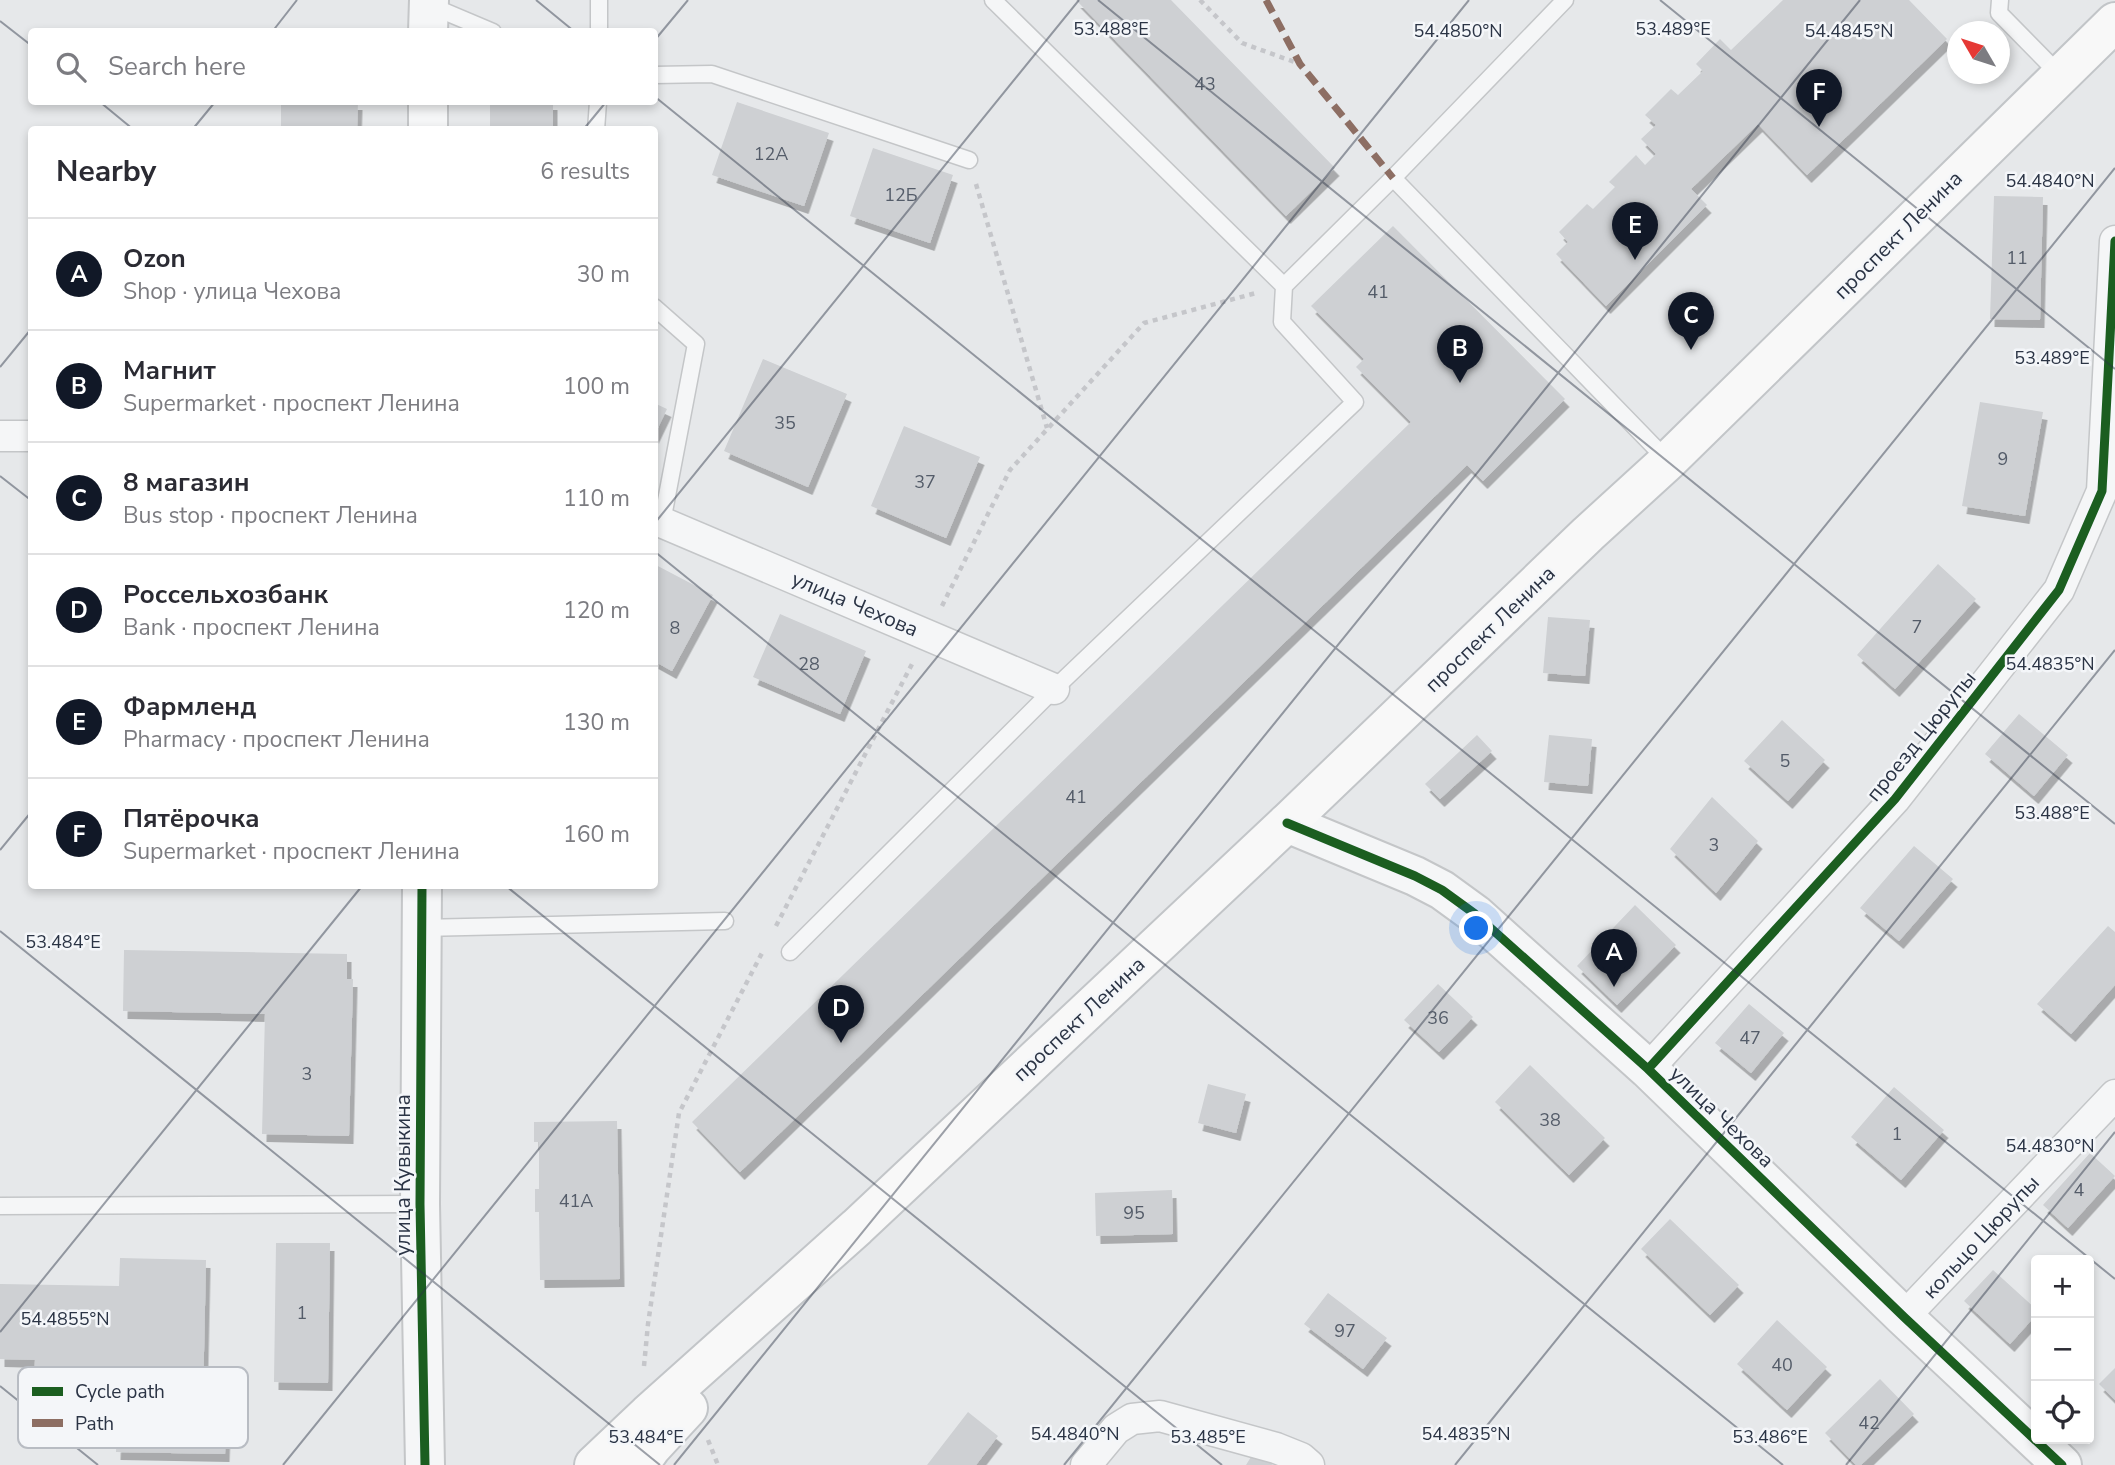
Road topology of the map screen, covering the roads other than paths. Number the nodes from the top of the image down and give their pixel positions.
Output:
1 (599, 0) edge
2 (993, 0) edge
3 (1565, 0) edge
4 (2000, 0) edge
5 (429, 12) edge
6 (2115, 22) edge
7 (480, 28) edge
8 (599, 28) edge
9 (658, 75) edge
10 (2060, 75) junction
11 (428, 105) edge
12 (598, 105) edge
13 (428, 126) edge
14 (596, 126) edge
15 (970, 160) road end
16 (1393, 178) junction
17 (2115, 242) edge
18 (1284, 286) junction
19 (658, 311) edge
20 (0, 436) edge
21 (28, 436) edge
22 (1668, 461) junction
23 (658, 521) edge
24 (1054, 689) junction
25 (1287, 823) junction
26 (422, 889) edge
27 (725, 921) dead end
28 (421, 928) junction
29 (790, 952) dead end
30 (1648, 1069) junction
31 (2115, 1095) edge
32 (420, 1204) junction
33 (0, 1206) edge
34 (857, 1227) junction
35 (1904, 1317) junction
36 (401, 1465) edge
37 (425, 1465) edge
38 (594, 1465) edge
39 (639, 1465) edge
40 (1087, 1465) edge
41 (1309, 1465) edge
42 (2062, 1465) edge

1 - 8 lane
2 - 18 lane
3 - 16 lane
4 - 10 lane
5 - 7 lane
6 - 10 main road, проспект Ленина
9 - 15 lane
10 - 22 main road, проспект Ленина
11 - 13 street
12 - 14 lane
16 - 18 lane
16 - 22 lane
17 - 30 street, проезд Цюрупы
18 - 24 lane
19 - 23 lane
20 - 21 street
22 - 25 main road, проспект Ленина
23 - 24 street, улица Чехова
24 - 29 lane
25 - 30 street, улица Чехова
25 - 34 main road, проспект Ленина
26 - 28 street, улица Кувыкина
27 - 28 lane
28 - 32 street, улица Кувыкина
30 - 35 street, улица Чехова
31 - 35 street, кольцо Цюрупы
32 - 33 lane
32 - 36 street, улица Кувыкина
32 - 37 street, улица Кувыкина
34 - 38 main road, проспект Ленина
34 - 39 main road, проспект Ленина
35 - 42 street, улица Чехова
40 - 41 street

